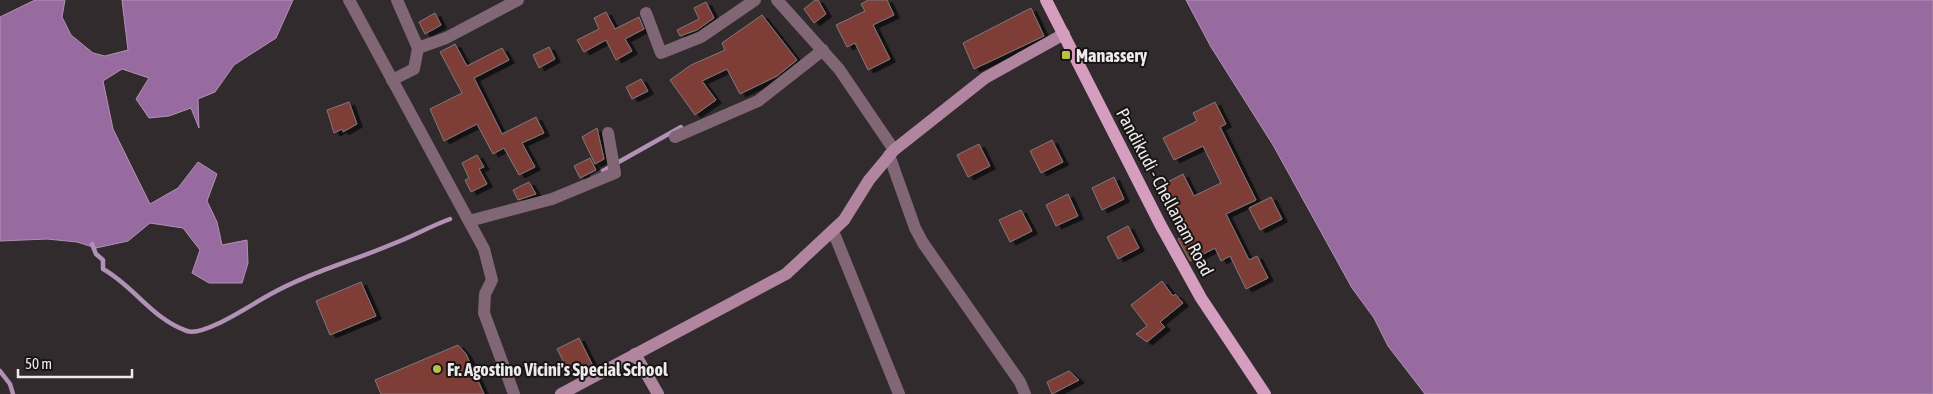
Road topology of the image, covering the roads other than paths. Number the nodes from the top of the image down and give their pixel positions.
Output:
1 (349, 0) edge
2 (397, 0) edge
3 (518, 0) edge
4 (756, 0) edge
5 (777, 0) edge
6 (1046, 0) edge
7 (646, 13) dead end
8 (1064, 34) junction
9 (418, 48) junction
10 (823, 50) junction
11 (392, 80) junction
12 (608, 133) dead end
13 (674, 137) dead end
14 (891, 152) junction
15 (469, 221) junction
16 (832, 231) junction
17 (635, 354) junction
18 (514, 394) edge
19 (561, 394) edge
20 (658, 394) edge
21 (899, 394) edge
22 (1025, 394) edge
23 (1265, 394) edge

1 - 11 street
2 - 9 street
3 - 9 street
4 - 7 street
5 - 10 street
6 - 8 main road, Pandikudi - Chellanam Road
8 - 14 main road
8 - 23 main road, Pandikudi - Chellanam Road
9 - 11 street
10 - 13 street
10 - 14 street
11 - 15 street
12 - 15 street
14 - 16 main road
14 - 22 street
15 - 18 street
16 - 17 main road
16 - 21 street
17 - 19 main road
17 - 20 main road

